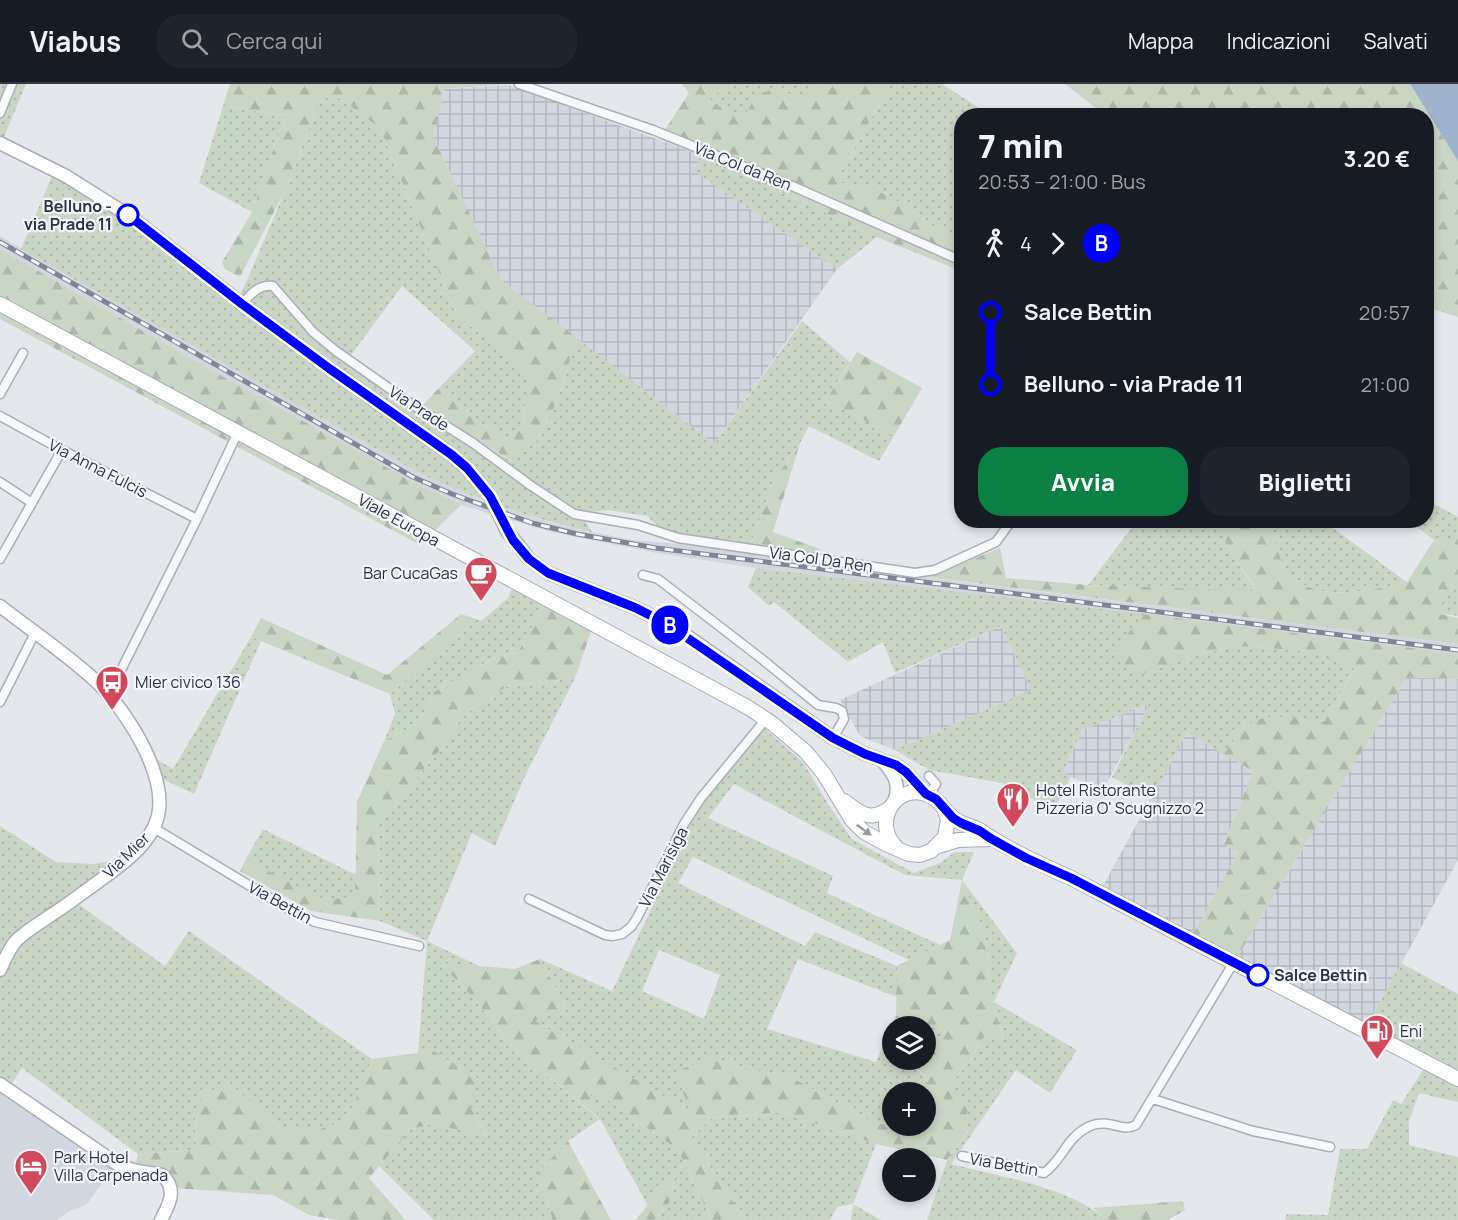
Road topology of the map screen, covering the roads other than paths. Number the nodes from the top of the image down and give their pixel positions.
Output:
1 (12, 84) edge
2 (519, 84) edge
3 (0, 113) edge
4 (0, 143) edge
5 (954, 257) edge
6 (0, 304) edge
7 (242, 304) junction
8 (23, 353) dead end
9 (0, 394) edge
10 (0, 416) edge
11 (238, 432) junction
12 (62, 450) junction
13 (0, 482) edge
14 (32, 503) junction
15 (197, 519) junction
16 (616, 520) joint
17 (1006, 528) edge
18 (0, 559) edge
19 (643, 574) dead end
20 (0, 606) edge
21 (35, 633) junction
22 (108, 694) junction
23 (0, 702) edge
24 (766, 719) junction
25 (833, 738) junction
26 (881, 760) junction
27 (929, 776) dead end
28 (928, 794) junction
29 (840, 798) junction
30 (892, 805) junction
31 (945, 811) junction
32 (154, 828) junction
33 (990, 838) junction
34 (938, 846) junction
35 (899, 849) junction
36 (529, 899) dead end
37 (419, 946) dead end
38 (1234, 962) junction
39 (0, 970) edge
40 (1458, 1079) edge
41 (0, 1084) edge
42 (1153, 1099) junction
43 (1330, 1147) dead end
44 (962, 1156) dead end
45 (161, 1220) edge

1 - 3 street
2 - 5 street, Via Col da Ren
4 - 7 main road, Via Prade
6 - 11 main road, Viale Europa
7 - 16 street, Via Prade
7 - 25 main road, Via Prade, bridge
8 - 9 street
10 - 12 street, Via Anna Fulcis
11 - 15 street
11 - 24 main road, Viale Europa
12 - 14 street
12 - 15 street, Via Anna Fulcis
13 - 14 street
14 - 18 street
15 - 22 street
16 - 17 street, Via Col Da Ren
19 - 25 street
20 - 21 main road, Via Mier
21 - 22 main road, Via Mier
21 - 23 street
22 - 32 main road, Via Mier
24 - 29 main road, Viale Europa
24 - 36 street, Via Marisiga
25 - 26 main road, Via Prade
26 - 28 main road, Via Prade
26 - 30 main road
27 - 28 street
28 - 30 main road
28 - 31 main road
29 - 30 main road, Viale Europa
29 -> 35 main road, Viale Europa
30 - 35 main road
31 - 33 main road
31 - 34 main road
32 - 37 street, Via Bettin
32 - 39 main road, Via Mier
33 - 34 main road
33 - 38 main road
34 - 35 main road
38 - 40 main road
38 - 42 street, Via Bettin
41 - 45 main road
42 - 43 street
42 - 44 street, Via Bettin

